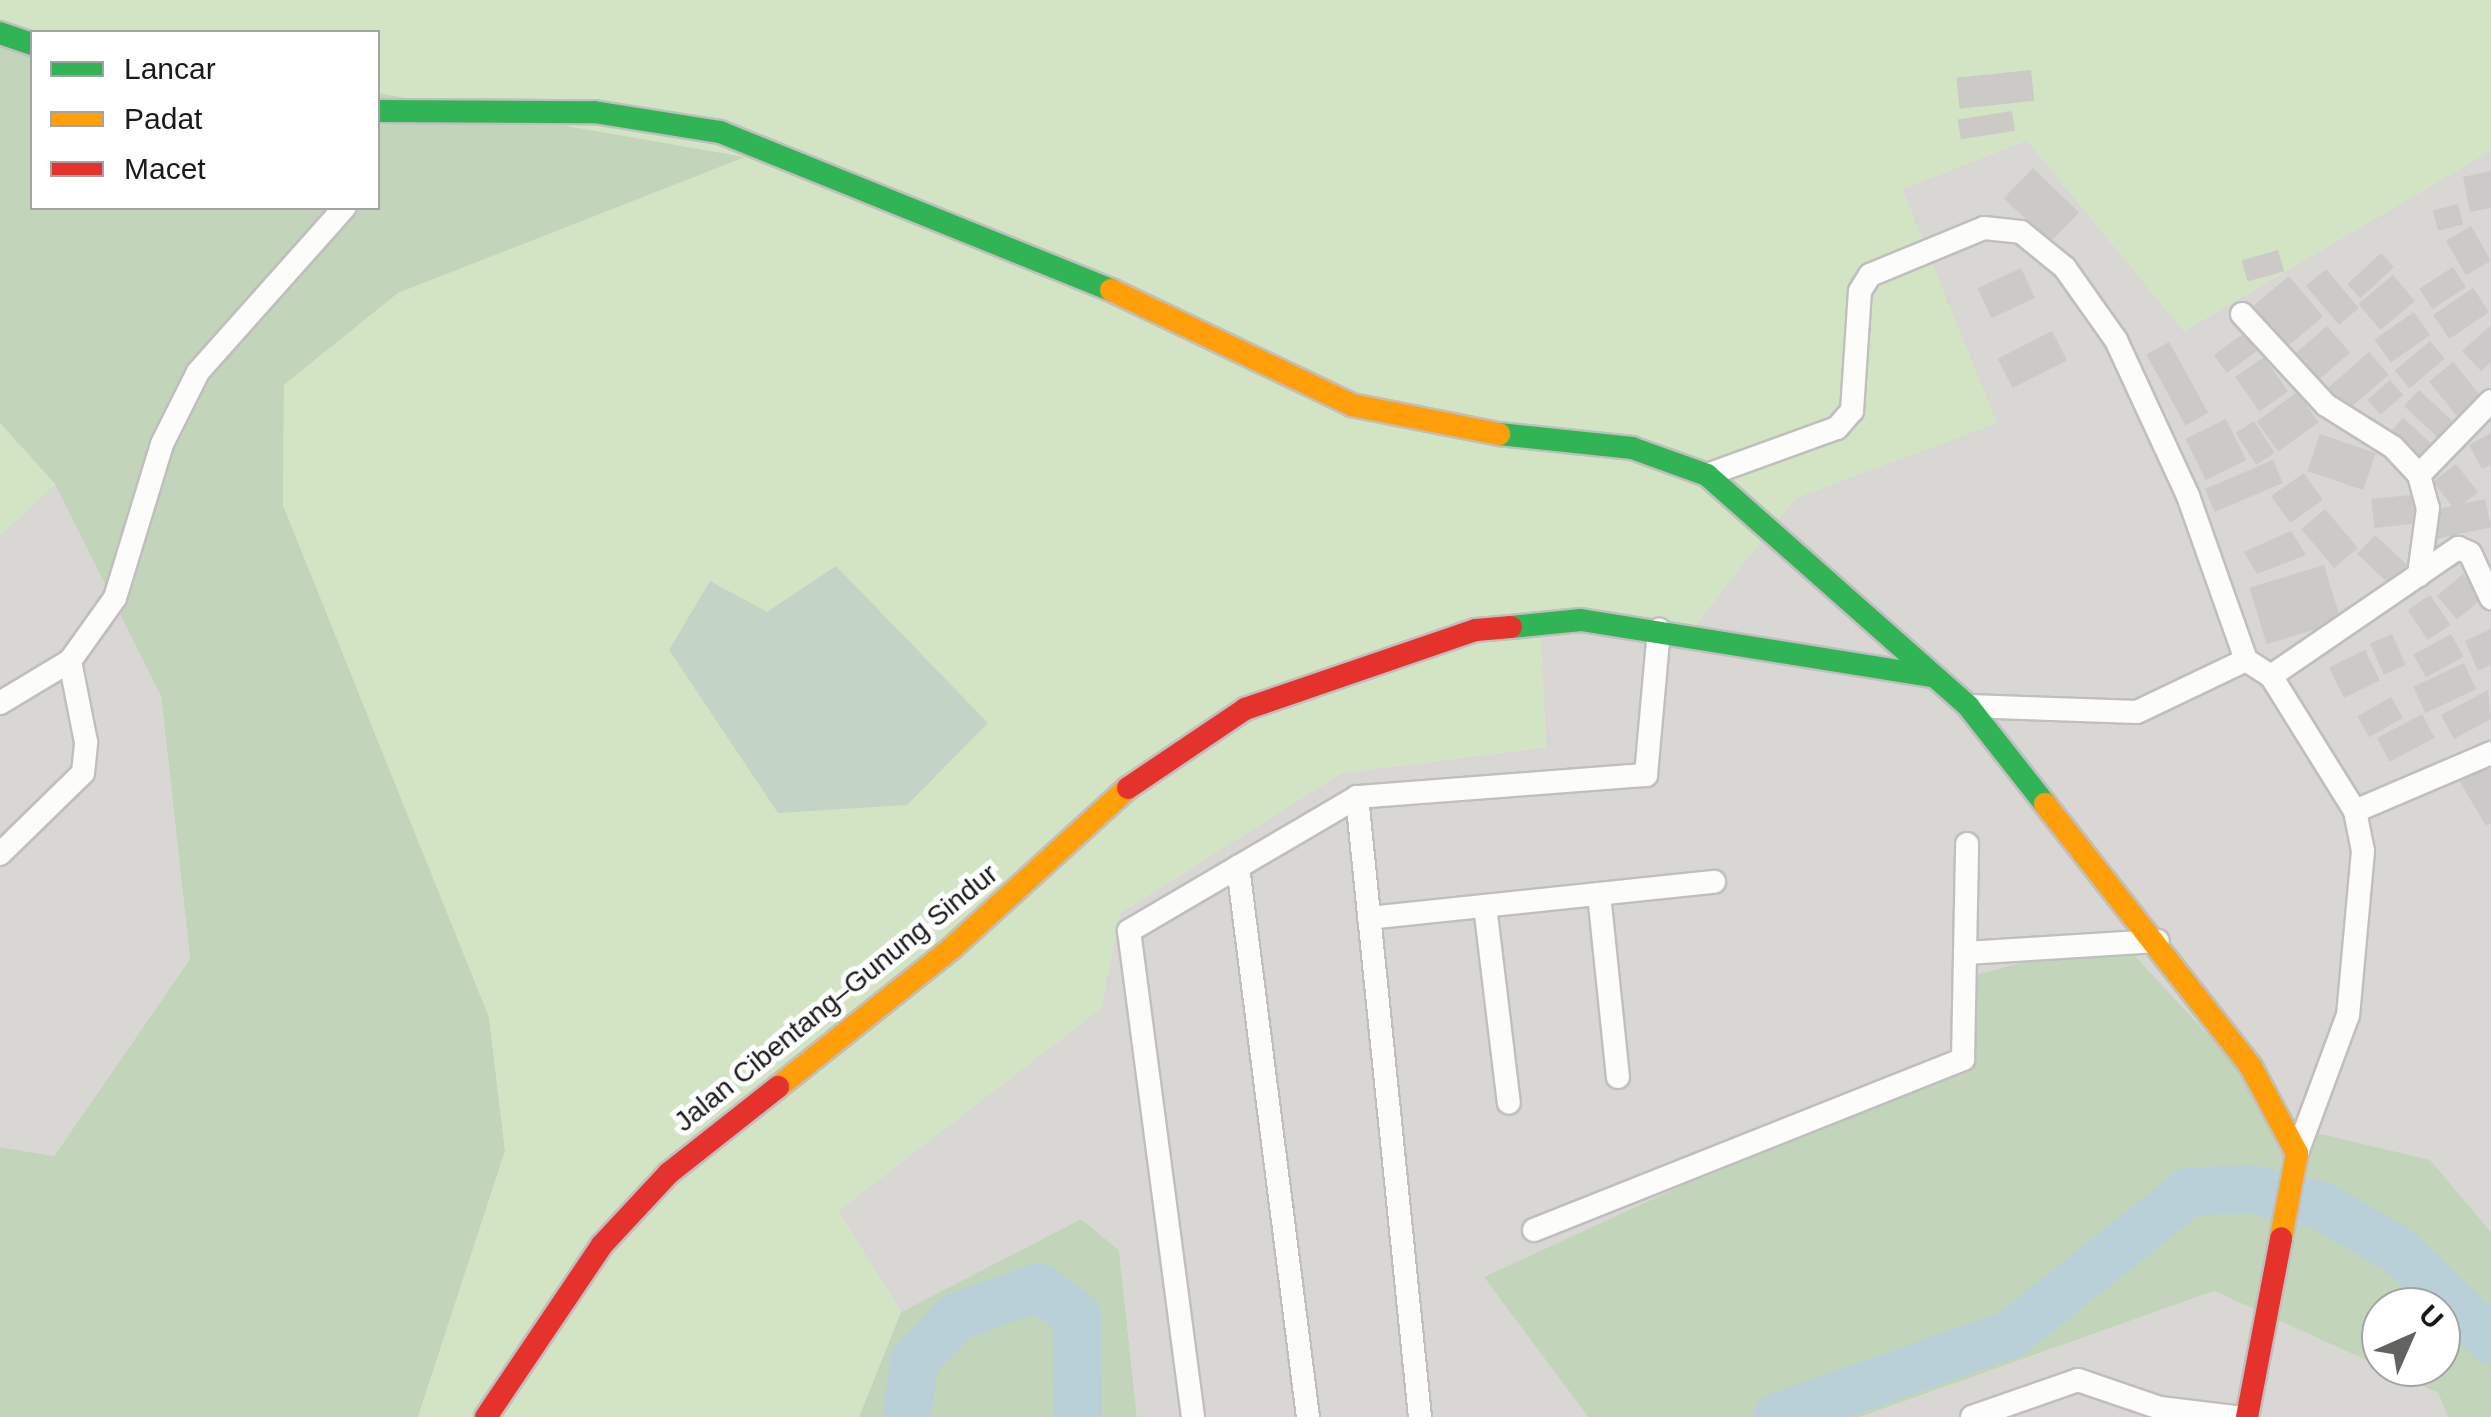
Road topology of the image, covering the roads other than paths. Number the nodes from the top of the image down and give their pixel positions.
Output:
1 (0, 33) edge
2 (30, 43) edge
3 (380, 111) edge
4 (342, 210) edge
5 (2242, 314) dead end
6 (2491, 401) edge
7 (1707, 475) junction
8 (2419, 475) junction
9 (2419, 575) junction
10 (2491, 598) edge
11 (1659, 630) junction
12 (2246, 660) junction
13 (70, 661) junction
14 (1932, 676) junction
15 (2271, 676) junction
16 (0, 703) edge
17 (1968, 706) junction
18 (2491, 753) edge
19 (1357, 797) junction
20 (2355, 810) junction
21 (1967, 844) dead end
22 (0, 854) edge
23 (1238, 867) junction
24 (1714, 882) dead end
25 (1599, 894) junction
26 (1485, 906) junction
27 (1370, 918) junction
28 (2158, 941) junction
29 (1965, 953) junction
30 (1618, 1077) dead end
31 (1509, 1103) dead end
32 (2297, 1152) junction
33 (1534, 1230) dead end
34 (486, 1417) edge
35 (1193, 1417) edge
36 (1308, 1417) edge
37 (1420, 1417) edge
38 (1972, 1417) edge
39 (2236, 1417) edge
40 (2247, 1417) edge

1 - 2 main road
3 - 7 main road
4 - 13 street
5 - 8 street
6 - 8 street
7 - 12 street
7 - 14 main road
8 - 9 street
9 - 10 street
9 - 15 street
11 - 14 main road, Jalan Cibentang–Gunung Sindur
11 - 19 street
11 - 34 main road, Jalan Cibentang–Gunung Sindur
12 - 15 street
12 - 17 street
13 - 16 street
13 - 22 street
14 - 17 main road
15 - 20 street
17 - 28 main road
18 - 20 street
19 - 23 street
19 - 27 street
20 - 32 street
21 - 29 street
23 - 35 street
23 - 36 street
24 - 25 street
25 - 26 street
25 - 30 street
26 - 27 street
26 - 31 street
27 - 37 street
28 - 29 street
28 - 32 main road
29 - 33 street
32 - 40 main road
38 - 39 street

